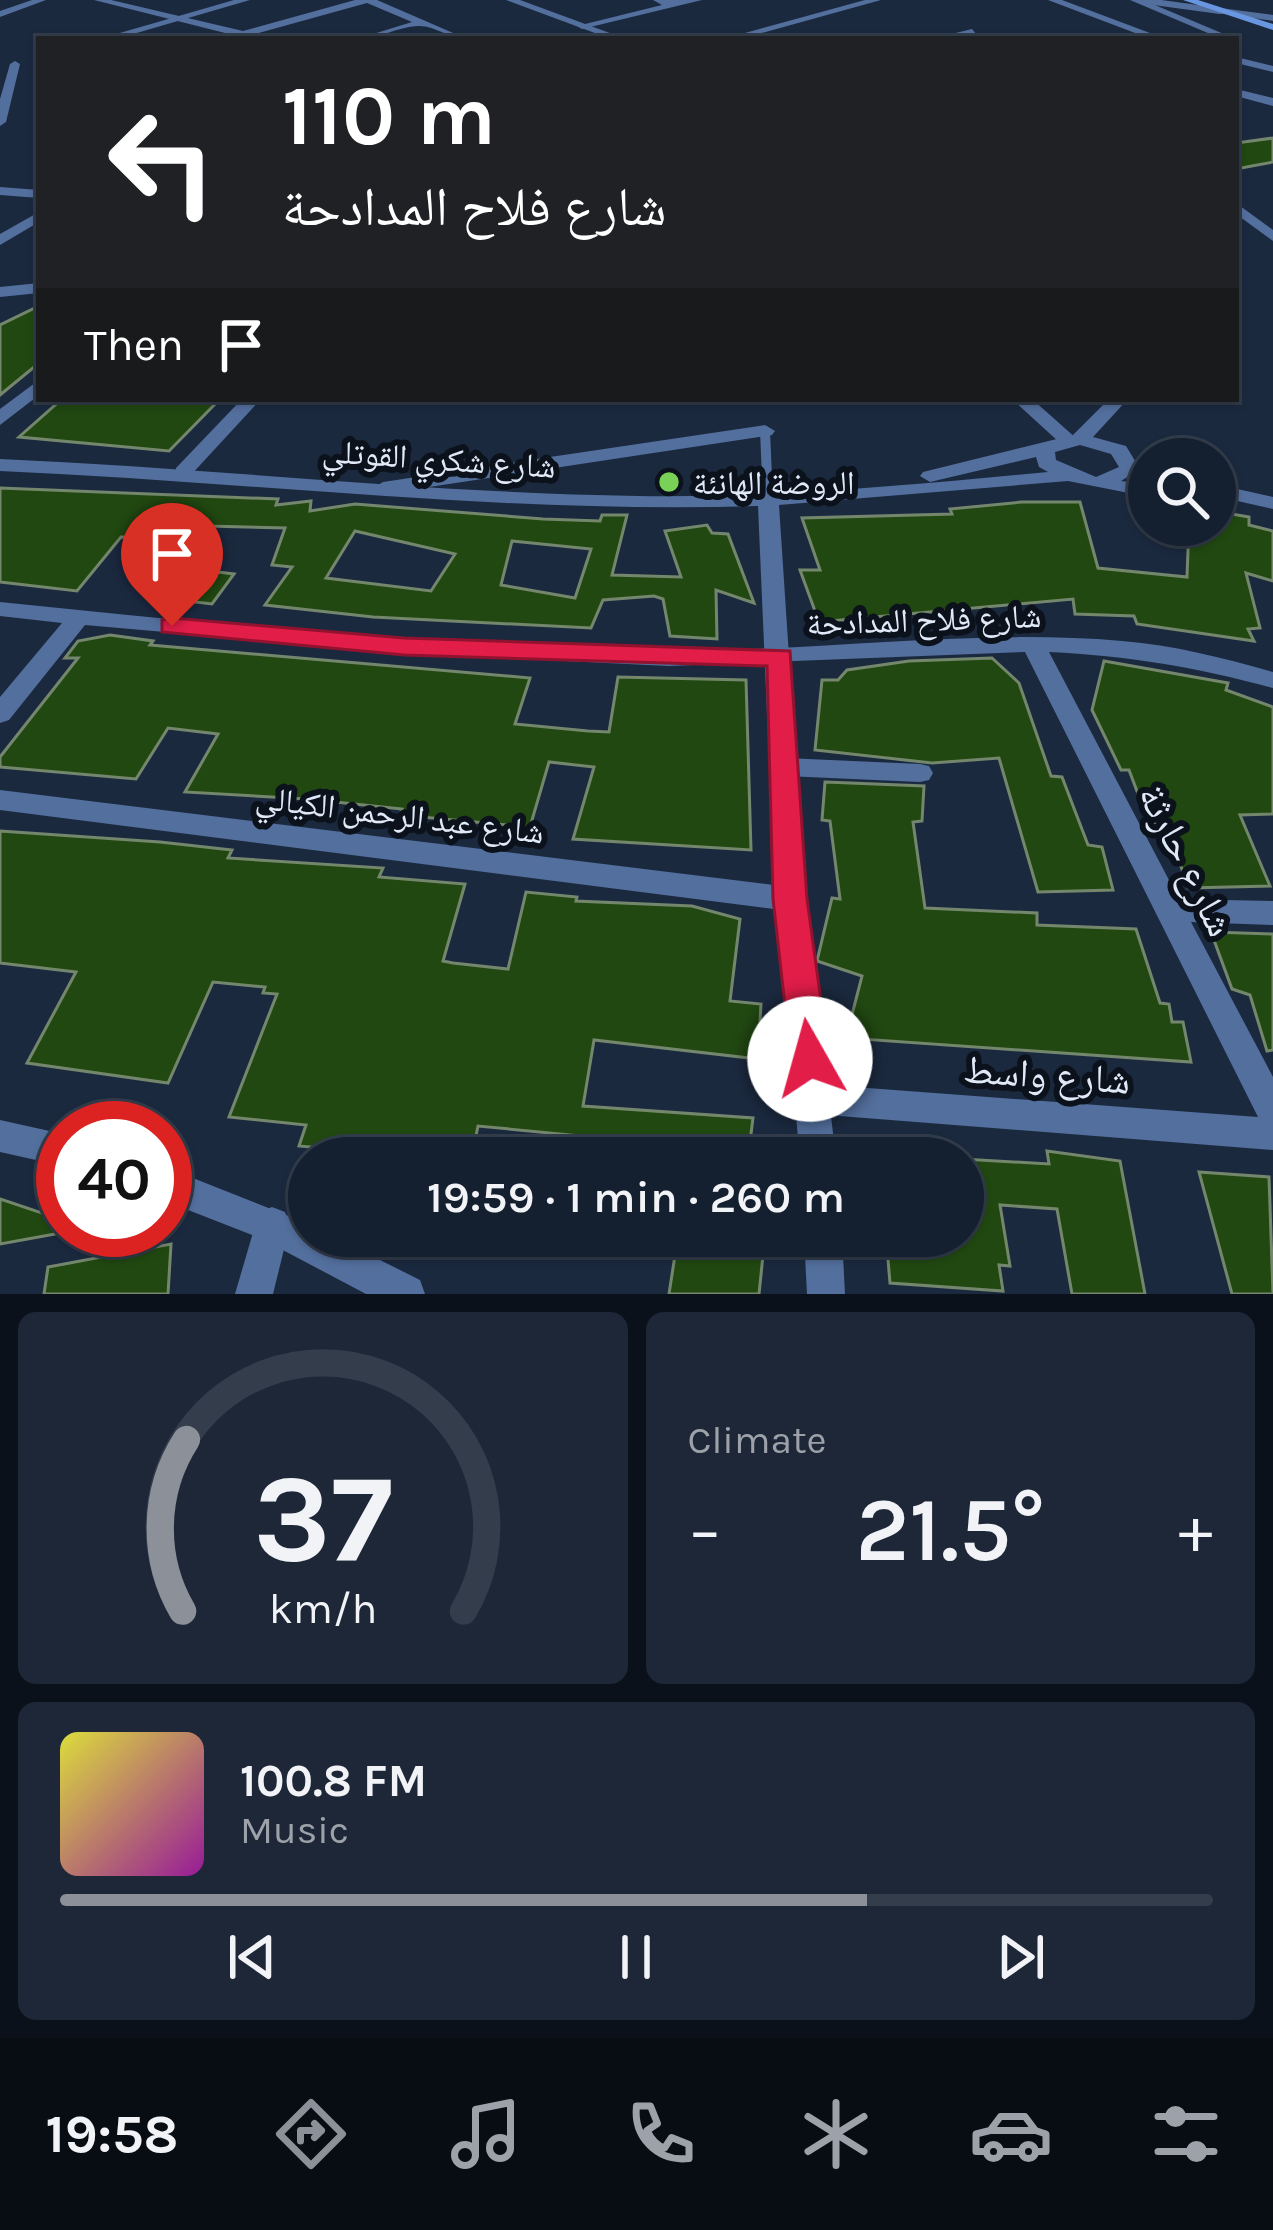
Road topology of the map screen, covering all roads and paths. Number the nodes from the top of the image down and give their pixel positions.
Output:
1 (41, 0) edge
2 (99, 0) edge
3 (189, 0) edge
4 (245, 0) edge
5 (368, 0) edge
6 (511, 0) edge
7 (658, 0) edge
8 (698, 0) edge
9 (876, 0) edge
10 (1053, 0) edge
11 (1137, 0) edge
12 (1188, 0) edge
13 (220, 6) junction
14 (672, 6) junction
15 (1220, 11) junction
16 (0, 14) edge
17 (182, 16) junction
18 (1273, 18) edge
19 (421, 22) junction
20 (582, 26) junction
21 (1273, 28) edge
22 (972, 32) dead end
23 (750, 33) junction
24 (245, 34) junction
25 (114, 36) edge
26 (252, 36) edge
27 (372, 36) edge
28 (456, 36) edge
29 (612, 36) edge
30 (739, 36) edge
31 (760, 36) edge
32 (955, 36) edge
33 (1153, 36) edge
34 (1224, 36) edge
35 (1239, 61) edge
36 (0, 68) edge
37 (1273, 69) edge
38 (5, 91) edge
39 (1239, 93) edge
40 (1273, 102) edge
41 (0, 122) edge
42 (0, 191) edge
43 (36, 194) edge
44 (1239, 209) edge
45 (36, 218) edge
46 (1273, 236) edge
47 (0, 242) edge
48 (36, 288) edge
49 (0, 292) edge
50 (36, 388) edge
51 (249, 402) edge
52 (1025, 402) edge
53 (1116, 402) edge
54 (1121, 402) edge
55 (0, 418) edge
56 (765, 431) joint
57 (1073, 439) junction
58 (1128, 440) edge
59 (1045, 449) junction
60 (1128, 459) edge
61 (0, 465) edge
62 (1128, 469) edge
63 (184, 472) junction
64 (1065, 476) junction
65 (1102, 482) junction
66 (1128, 487) edge
67 (383, 488) junction
68 (874, 492) junction
69 (1236, 495) edge
70 (768, 500) junction
71 (1273, 503) edge
72 (1236, 508) edge
73 (1273, 515) edge
74 (0, 609) edge
75 (79, 617) junction
76 (1034, 645) junction
77 (780, 657) junction
78 (1273, 680) edge
79 (0, 714) edge
80 (785, 767) junction
81 (920, 773) dead end
82 (0, 800) edge
83 (790, 899) junction
84 (1168, 910) junction
85 (1273, 913) edge
86 (814, 1099) junction
87 (1273, 1111) edge
88 (1273, 1134) edge
89 (0, 1136) edge
90 (817, 1137) edge
91 (36, 1144) edge
92 (192, 1194) edge
93 (272, 1225) junction
94 (824, 1257) edge
95 (254, 1294) edge
96 (406, 1294) edge
97 (826, 1294) edge

1 - 16 street
2 - 17 street
3 - 13 street
4 - 13 street
5 - 19 street
5 - 24 street
6 - 20 street
7 - 14 street
8 - 14 street
9 - 23 street
10 - 33 street
11 - 15 lane
11 - 34 street
12 - 15 main road
13 - 17 street
14 - 20 street
15 - 18 street
15 - 21 main road
17 - 24 street
17 - 25 street
19 - 27 street
19 - 28 street
20 - 29 street
22 - 32 street
23 - 30 street
23 - 31 street
24 - 26 street
35 - 37 street
36 - 38 street
38 - 41 street
39 - 40 street
42 - 43 street
44 - 46 street
45 - 47 street
48 - 49 street
50 - 55 street
51 - 63 street
52 - 57 street
53 - 57 street
54 - 58 street
56 - 67 street
56 - 70 lane
57 - 59 street, شارع شكري القوتلي
57 - 60 street
59 - 64 street
59 - 68 street, شارع شكري القوتلي
61 - 63 street, شارع شكري القوتلي
62 - 65 street
63 - 67 street, شارع شكري القوتلي
64 - 65 street, شارع شكري القوتلي
64 - 68 street, شارع شكري القوتلي
65 - 66 street
67 - 70 street, شارع شكري القوتلي
68 - 70 street, شارع شكري القوتلي
69 - 71 street
70 - 77 street
72 - 73 street
74 - 75 street, شارع فلاح المدادحة
75 - 77 street, شارع فلاح المدادحة
75 - 79 street
76 - 77 street, شارع فلاح المدادحة
76 - 78 street, شارع فلاح المدادحة
76 - 84 street, شارع حارثة
77 - 80 street
80 - 81 street
80 - 83 street
82 - 83 street, شارع عبد الرحمن الكيالي
83 - 86 street
84 - 85 street
84 - 87 street, شارع حارثة
86 - 88 street, شارع واسط
86 - 90 street
89 - 91 street
92 - 93 street
93 - 95 street
93 - 96 street
94 - 97 street

